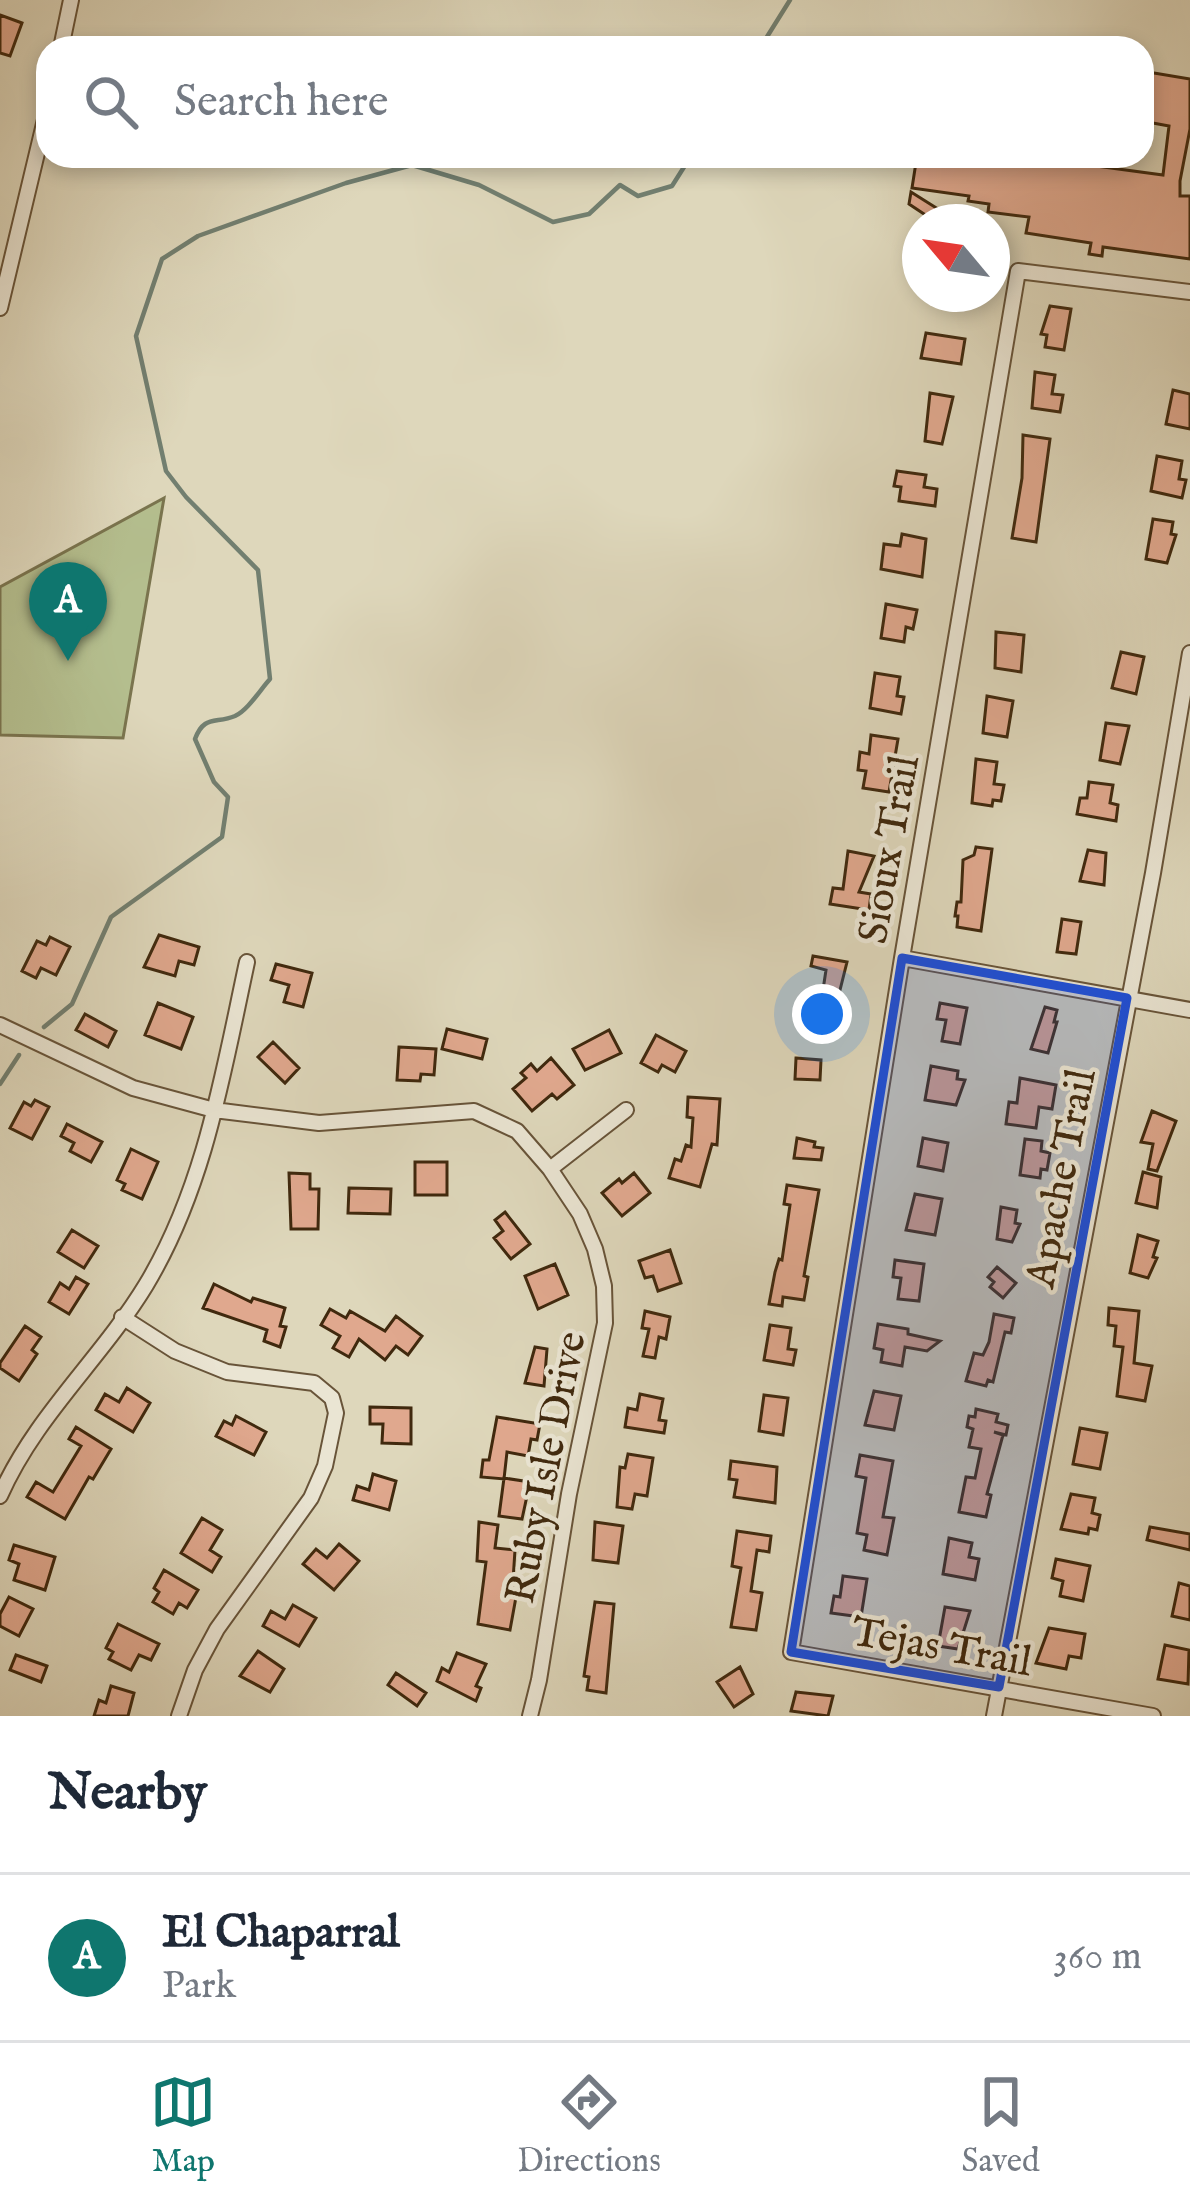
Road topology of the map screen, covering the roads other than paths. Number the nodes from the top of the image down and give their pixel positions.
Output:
1 (71, 0) edge
2 (64, 36) edge
3 (36, 157) edge
4 (1190, 292) edge
5 (0, 308) edge
6 (1190, 653) edge
7 (902, 958) junction
8 (248, 962) dead end
9 (1127, 998) junction
10 (1190, 1010) edge
11 (0, 1024) edge
12 (214, 1110) junction
13 (626, 1110) dead end
14 (550, 1169) junction
15 (122, 1318) junction
16 (0, 1496) edge
17 (790, 1652) joint
18 (1000, 1687) junction
19 (179, 1716) edge
20 (530, 1716) edge
21 (994, 1716) edge
22 (1154, 1716) edge

1 - 2 street
3 - 5 street
4 - 7 street, Sioux Trail
6 - 9 street, Apache Trail
7 - 9 street
7 - 17 street, Sioux Trail
8 - 12 street
9 - 10 street
9 - 18 street, Apache Trail
11 - 12 street, Ruby Isle Drive
12 - 14 street, Ruby Isle Drive
12 - 15 street
13 - 14 street
14 - 20 street, Ruby Isle Drive
15 - 16 street
15 - 19 street
17 - 18 street, Tejas Trail
18 - 21 street, Apache Trail
18 - 22 street, Tejas Trail

